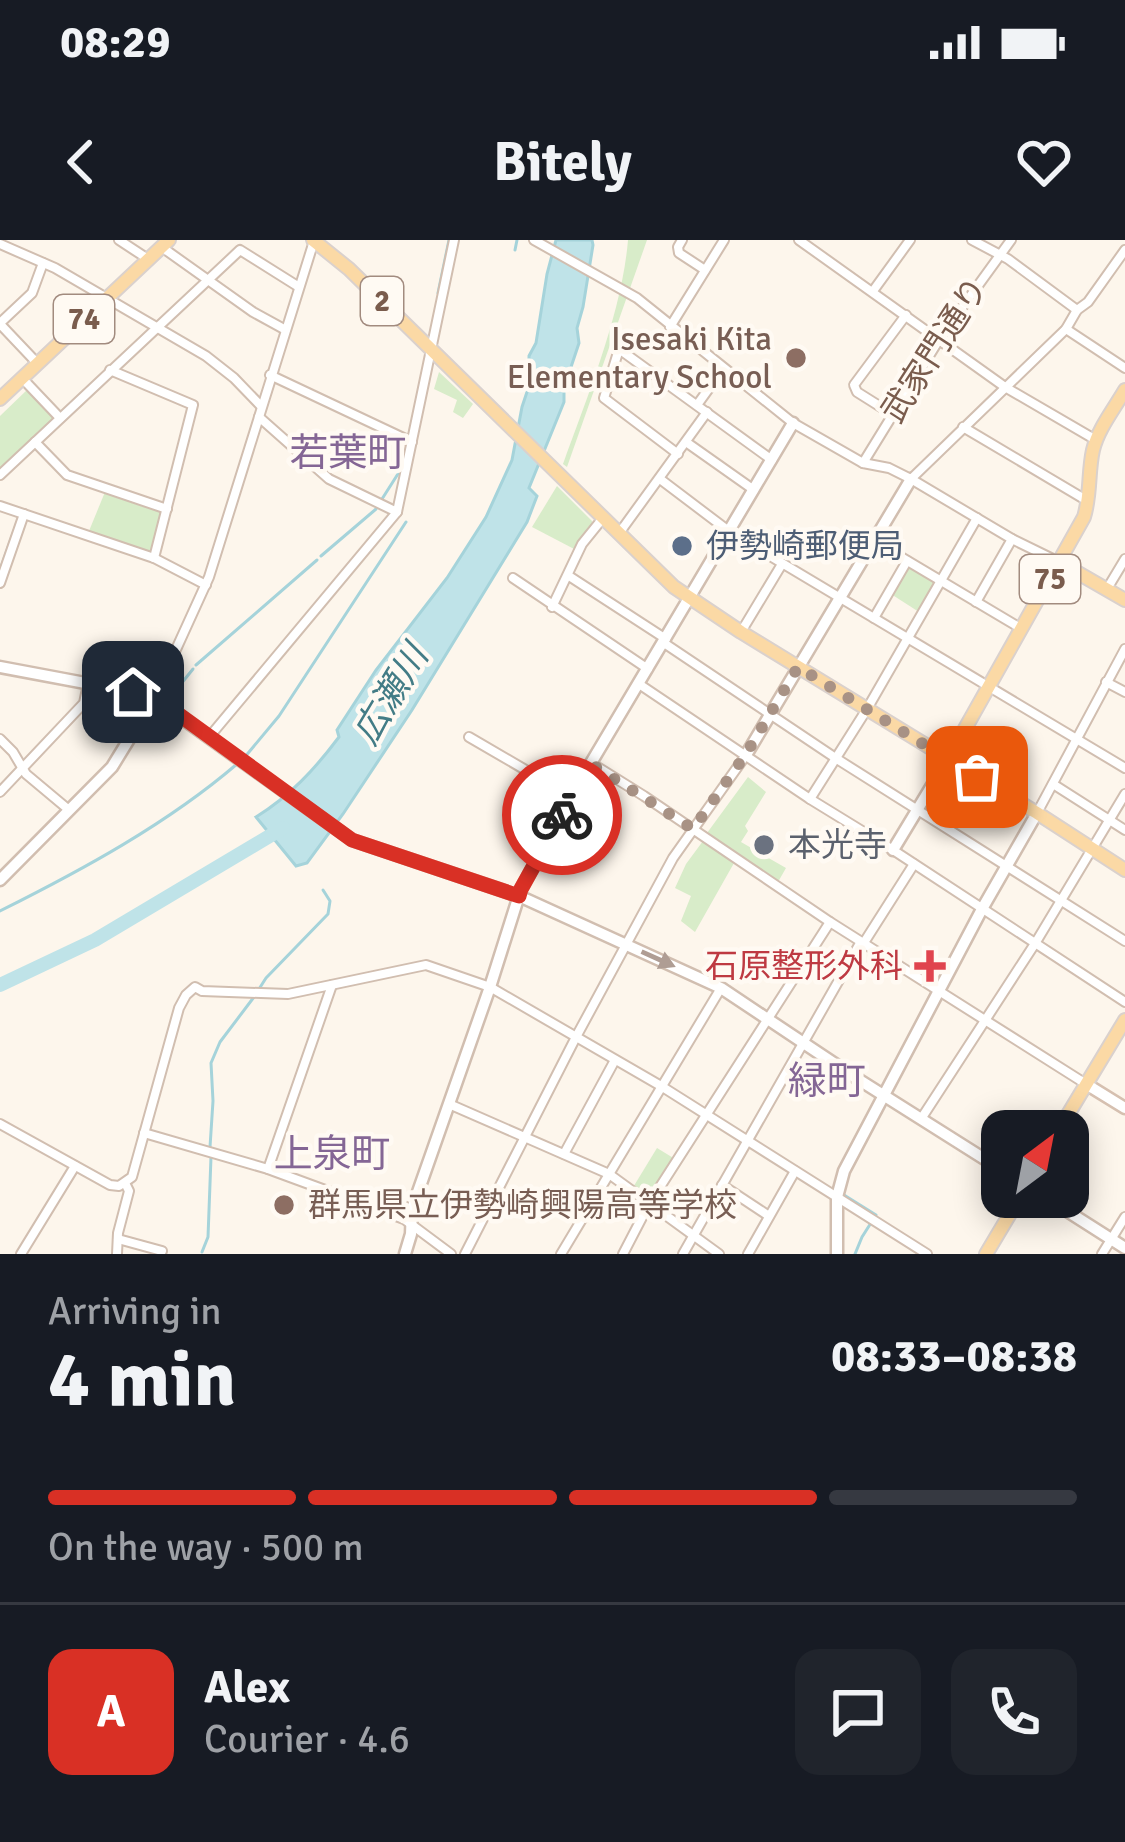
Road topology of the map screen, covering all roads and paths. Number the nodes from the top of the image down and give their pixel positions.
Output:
1 (314, 240) edge
2 (454, 240) edge
3 (534, 240) edge
4 (682, 240) edge
5 (724, 240) edge
6 (910, 240) edge
7 (972, 240) edge
8 (1011, 240) edge
9 (123, 241) edge
10 (805, 242) edge
11 (165, 243) edge
12 (0, 244) edge
13 (1125, 250) edge
14 (999, 256) junction
15 (148, 260) junction
16 (43, 263) junction
17 (706, 270) junction
18 (207, 279) junction
19 (298, 287) junction
20 (873, 291) junction
21 (105, 299) junction
22 (1077, 310) junction
23 (906, 315) junction
24 (0, 324) edge
25 (670, 327) junction
26 (155, 328) junction
27 (284, 329) junction
28 (1066, 329) junction
29 (940, 338) junction
30 (432, 350) junction
31 (37, 363) junction
32 (1125, 368) edge
33 (722, 369) junction
34 (110, 370) junction
35 (270, 375) junction
36 (22, 377) junction
37 (1005, 387) junction
38 (1125, 390) edge
39 (0, 399) edge
40 (697, 405) junction
41 (260, 412) junction
42 (707, 412) junction
43 (892, 415) junction
44 (60, 418) junction
45 (794, 423) junction
46 (963, 428) junction
47 (1096, 440) junction
48 (34, 442) junction
49 (412, 442) junction
50 (686, 442) junction
51 (678, 454) junction
52 (772, 460) junction
53 (863, 463) junction
54 (0, 475) edge
55 (910, 478) junction
56 (660, 479) junction
57 (754, 490) junction
58 (1089, 501) junction
59 (0, 506) edge
60 (167, 509) junction
61 (397, 512) junction
62 (24, 514) junction
63 (603, 518) junction
64 (977, 518) junction
65 (730, 532) junction
66 (619, 534) junction
67 (1012, 539) junction
68 (874, 541) junction
69 (154, 558) junction
70 (1125, 560) edge
71 (907, 561) junction
72 (1059, 562) junction
73 (782, 564) junction
74 (569, 576) junction
75 (513, 578) dead end
76 (941, 581) junction
77 (0, 583) edge
78 (206, 586) junction
79 (1107, 590) junction
80 (840, 597) junction
81 (690, 599) junction
82 (1125, 600) edge
83 (976, 602) junction
84 (552, 607) junction
85 (874, 618) junction
86 (1022, 629) junction
87 (741, 632) junction
88 (907, 638) junction
89 (665, 641) junction
90 (1125, 649) edge
91 (798, 667) junction
92 (0, 668) edge
93 (648, 670) junction
94 (1106, 682) junction
95 (639, 683) junction
96 (88, 684) junction
97 (989, 688) junction
98 (1125, 692) edge
99 (153, 700) junction
100 (867, 709) junction
101 (770, 713) junction
102 (210, 736) junction
103 (469, 737) dead end
104 (0, 739) edge
105 (1077, 739) junction
106 (746, 754) junction
107 (837, 759) junction
108 (948, 759) junction
109 (591, 764) junction
110 (1125, 768) edge
111 (22, 769) junction
112 (1053, 784) junction
113 (0, 792) edge
114 (1125, 794) edge
115 (572, 797) junction
116 (810, 799) junction
117 (918, 809) junction
118 (70, 811) junction
119 (1037, 813) junction
120 (1109, 820) junction
121 (693, 829) junction
122 (1125, 830) edge
123 (1091, 848) junction
124 (893, 850) junction
125 (914, 864) junction
126 (1007, 866) junction
127 (1125, 870) edge
128 (0, 880) edge
129 (519, 896) junction
130 (1061, 900) junction
131 (982, 909) junction
132 (830, 922) junction
133 (1125, 941) edge
134 (1036, 942) junction
135 (862, 943) junction
136 (626, 944) junction
137 (332, 985) junction
138 (490, 987) junction
139 (721, 988) junction
140 (939, 991) junction
141 (1125, 1003) edge
142 (987, 1019) junction
143 (768, 1020) junction
144 (1125, 1020) edge
145 (576, 1037) junction
146 (803, 1042) junction
147 (616, 1060) junction
148 (1086, 1084) junction
149 (661, 1086) junction
150 (884, 1096) junction
151 (448, 1103) junction
152 (1125, 1108) edge
153 (1071, 1110) edge
154 (707, 1115) junction
155 (922, 1119) junction
156 (0, 1124) edge
157 (144, 1133) junction
158 (525, 1136) junction
159 (748, 1141) junction
160 (564, 1154) junction
161 (981, 1157) edge
162 (75, 1166) junction
163 (268, 1169) junction
164 (795, 1171) junction
165 (609, 1174) junction
166 (125, 1183) junction
167 (722, 1185) junction
168 (837, 1197) junction
169 (649, 1204) junction
170 (769, 1216) junction
171 (1125, 1216) edge
172 (1007, 1218) edge
173 (1078, 1218) edge
174 (412, 1222) junction
175 (693, 1236) junction
176 (118, 1239) junction
177 (1111, 1239) junction
178 (1125, 1248) edge
179 (162, 1251) dead end
180 (21, 1254) edge
181 (117, 1254) edge
182 (405, 1254) edge
183 (451, 1254) edge
184 (464, 1254) edge
185 (561, 1254) edge
186 (623, 1254) edge
187 (683, 1254) edge
188 (719, 1254) edge
189 (748, 1254) edge
190 (837, 1254) edge
191 (927, 1254) edge
192 (986, 1254) edge
193 (1102, 1254) edge

1 - 19 street
1 - 30 main road, 2
2 - 30 street
3 - 25 street
4 - 17 street
5 - 17 street
6 - 20 street
7 - 14 street
8 - 14 street, 武家門通り
9 - 15 street
10 - 20 street
11 - 15 main road, 74
11 - 18 street
12 - 16 street
13 - 22 street
14 - 22 street
14 - 29 street, 武家門通り
15 - 21 main road, 74
16 - 21 street
16 - 24 street
17 - 25 street
18 - 19 street
18 - 26 street
18 - 27 street
19 - 27 street
20 - 23 street
21 - 26 street
21 - 31 main road, 74
22 - 28 street
23 - 29 street
23 - 43 street
24 - 31 street
25 - 33 street
26 - 34 street
26 - 41 street
27 - 35 street
28 - 32 street
28 - 37 street
29 - 37 street
29 - 43 street, 武家門通り
30 - 49 street
30 - 63 main road, 2
31 - 36 main road, 74
33 - 40 street
33 - 45 street
34 - 44 street
34 - 60 street
35 - 41 street
35 - 49 street
36 - 39 main road, 74
36 - 44 street
37 - 46 street
37 - 47 street
38 - 47 main road, 75
40 - 42 street
40 - 51 street
41 - 61 street
41 - 78 street
42 - 50 street
42 - 52 street
43 - 53 street, 武家門通り
44 - 48 street
45 - 52 street
45 - 53 street
46 - 55 street
46 - 58 street
47 - 58 main road, 75
48 - 54 street
48 - 60 street
49 - 61 street
50 - 51 street
50 - 57 street
51 - 56 street
52 - 57 street
53 - 55 street
55 - 64 street
55 - 68 street
56 - 65 street
56 - 66 street
57 - 65 street
58 - 72 main road, 75
59 - 62 street
60 - 69 street
61 - 102 street
62 - 69 street
62 - 77 street
63 - 66 main road, 2
63 - 74 street
64 - 67 street
64 - 76 street
65 - 73 street
65 - 81 street
66 - 81 main road, 2
67 - 72 street
67 - 83 street
68 - 71 street
68 - 80 street
69 - 78 street
70 - 79 street
71 - 76 street
71 - 85 street
72 - 79 main road
72 - 86 main road, 75
73 - 80 street
73 - 87 street
74 - 84 street
74 - 89 street
75 - 84 street
76 - 83 street
76 - 88 street
78 - 99 street
79 - 82 main road
80 - 85 street
80 - 91 street
81 - 87 main road, 2
81 - 89 street
83 - 86 street
84 - 93 street
85 - 88 street
86 - 97 main road, 75
87 - 91 main road, 2
88 - 97 street
88 - 100 street
89 - 93 street
89 - 101 street
90 - 94 street
91 - 100 main road, 2
91 - 101 street
92 - 96 street
93 - 95 street
94 - 98 street
94 - 105 street
95 - 106 street
95 - 109 street
96 - 99 street
96 - 111 street
97 - 105 street
97 - 108 main road, 75
99 - 102 street
99 - 118 street
100 - 107 street
100 - 108 main road, 2
101 - 106 street
101 - 107 street
102 - 129 street
103 - 115 street
104 - 111 street
105 - 110 street
105 - 112 street
106 - 116 street
106 - 121 street
107 - 116 street
107 - 117 street
108 - 117 street
108 - 119 main road, 2
109 - 115 street
109 - 121 street
111 - 113 street
111 - 118 street
112 - 119 street
112 - 120 street
114 - 120 street
115 - 129 street
116 - 124 street
117 - 124 street
117 - 126 street
118 - 128 street
119 - 123 main road, 2
119 - 126 street
120 - 122 street
120 - 123 street
121 - 132 street
121 - 136 street
123 - 127 main road, 2
123 - 130 street
124 - 125 street
125 - 131 street
125 - 135 street
126 - 130 street
126 - 131 street
129 - 136 street
129 - 138 street
130 - 133 street
130 - 134 street
131 - 134 street
131 - 140 street
132 - 135 street
132 - 143 street
134 - 141 street
134 - 142 street
135 - 140 street
135 - 146 street
136 -> 139 street
136 - 145 street
137 - 138 street
137 - 157 street
137 - 163 street
138 - 145 street
138 - 151 street
139 - 143 street
139 - 149 street
140 - 142 street
140 - 150 street
142 - 148 street
142 - 155 street
143 - 146 street
143 - 154 street
144 - 148 main road
145 - 147 street
145 - 158 street
146 - 150 street
146 - 159 street
147 - 149 street
147 - 160 street
148 - 152 street
148 - 153 main road
149 - 154 street
149 - 165 street
150 - 155 street
150 - 168 street
151 - 158 street
151 - 174 street
154 - 159 street
154 - 169 street
155 - 161 street
156 - 162 street
157 - 163 street
157 - 166 street
158 - 160 street
158 - 184 street
159 - 164 street
159 - 167 street
160 - 165 street
162 - 166 street
162 - 180 street
163 - 174 street
164 - 168 street
164 - 170 street
165 - 169 street
165 - 185 street
166 - 176 street
167 - 170 street
167 - 175 street
168 - 190 street
168 - 191 street
169 - 175 street
169 - 186 street
170 - 189 street
171 - 177 street
172 - 192 main road
173 - 177 street
174 - 182 street
174 - 183 street
175 - 187 street
175 - 188 street
176 - 179 street
176 - 181 street
177 - 178 street
177 - 193 street

